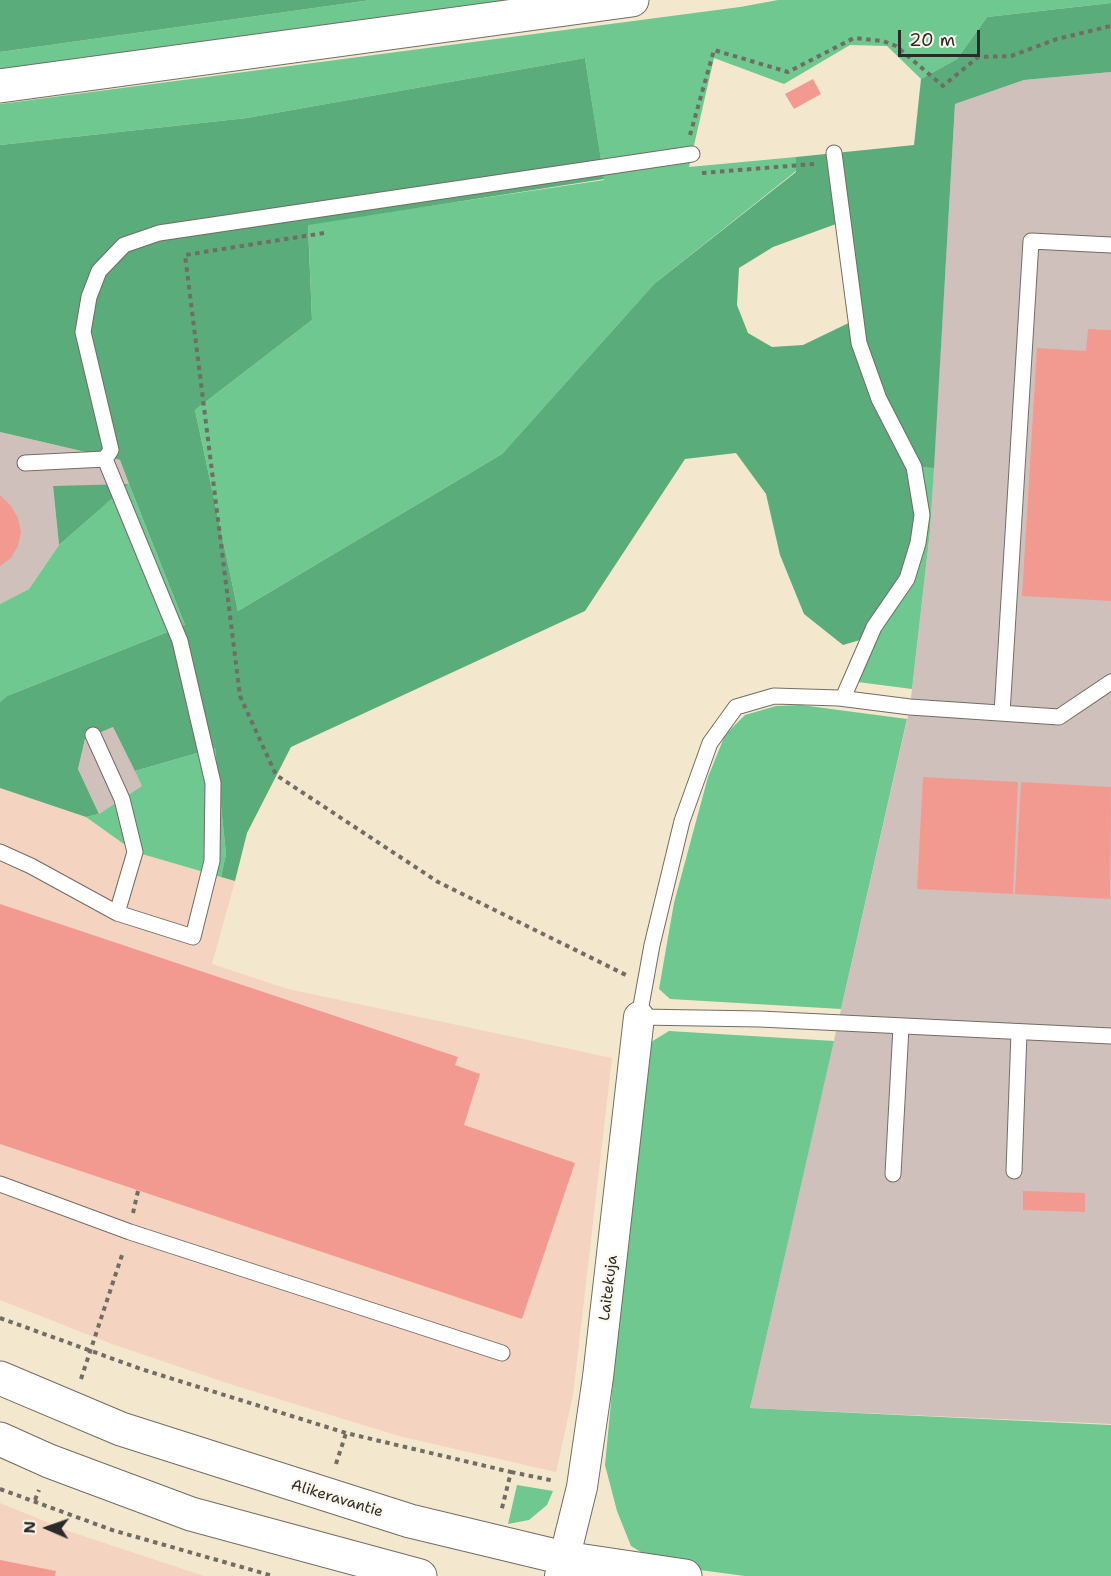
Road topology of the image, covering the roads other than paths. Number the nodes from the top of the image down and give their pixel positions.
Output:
1 (632, 0) edge
2 (0, 86) edge
3 (688, 155) road end
4 (835, 158) road end
5 (1111, 245) edge
6 (105, 459) junction
7 (25, 463) dead end
8 (1111, 682) edge
9 (843, 698) junction
10 (1002, 713) junction
11 (93, 735) dead end
12 (0, 852) edge
13 (117, 913) junction
14 (639, 1017) junction
15 (901, 1027) junction
16 (1019, 1032) junction
17 (1111, 1036) edge
18 (1014, 1171) dead end
19 (893, 1174) dead end
20 (0, 1184) edge
21 (502, 1353) dead end
22 (0, 1378) edge
23 (0, 1439) edge
24 (562, 1567) edge
25 (420, 1576) edge
26 (685, 1576) edge

1 - 2 main road
3 - 6 lane
4 - 9 lane
5 - 10 lane
6 - 7 lane
6 - 13 lane
8 - 10 lane
9 - 10 lane
9 - 14 lane
11 - 13 lane
12 - 13 lane
14 - 15 lane
14 - 24 street, Laitekuja
15 - 16 lane
15 - 19 lane
16 - 17 lane
16 - 18 lane
20 - 21 lane
22 - 24 main road, Alikeravantie
23 - 25 main road
24 - 26 main road, Alikeravantie

